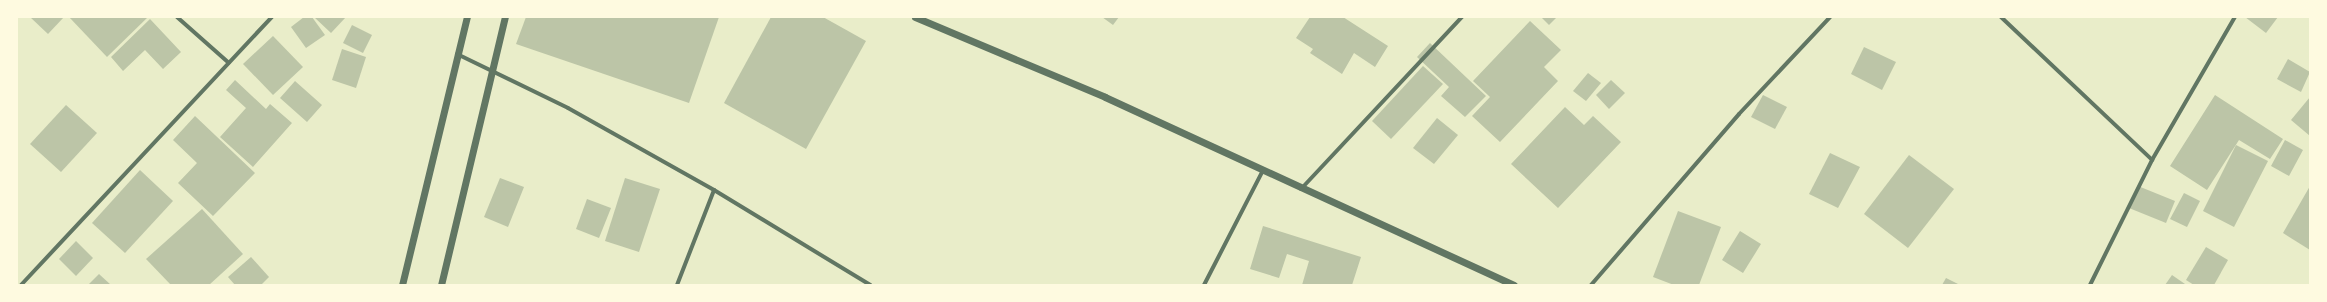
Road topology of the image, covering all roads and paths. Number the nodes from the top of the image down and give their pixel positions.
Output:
1 (177, 17) edge
2 (272, 17) edge
3 (467, 17) edge
4 (505, 17) edge
5 (915, 17) edge
6 (1462, 17) edge
7 (1830, 17) edge
8 (2001, 17) edge
9 (2235, 17) edge
10 (457, 54) junction
11 (229, 63) junction
12 (492, 70) junction
13 (2152, 160) junction
14 (1262, 172) junction
15 (1301, 189) junction
16 (714, 190) junction
17 (21, 285) edge
18 (402, 285) edge
19 (441, 285) edge
20 (677, 285) edge
21 (870, 285) edge
22 (1204, 285) edge
23 (1514, 285) edge
24 (1591, 285) edge
25 (2090, 285) edge

1 - 11 street
2 - 11 street
3 - 10 street
4 - 12 street
5 - 14 street
6 - 15 street
7 - 24 street
8 - 13 street
9 - 13 street
10 - 12 street
10 - 18 street
11 - 17 street
12 - 16 street
12 - 19 street
13 - 25 street
14 - 15 street
14 - 22 street
15 - 23 street
16 - 20 street
16 - 21 street

